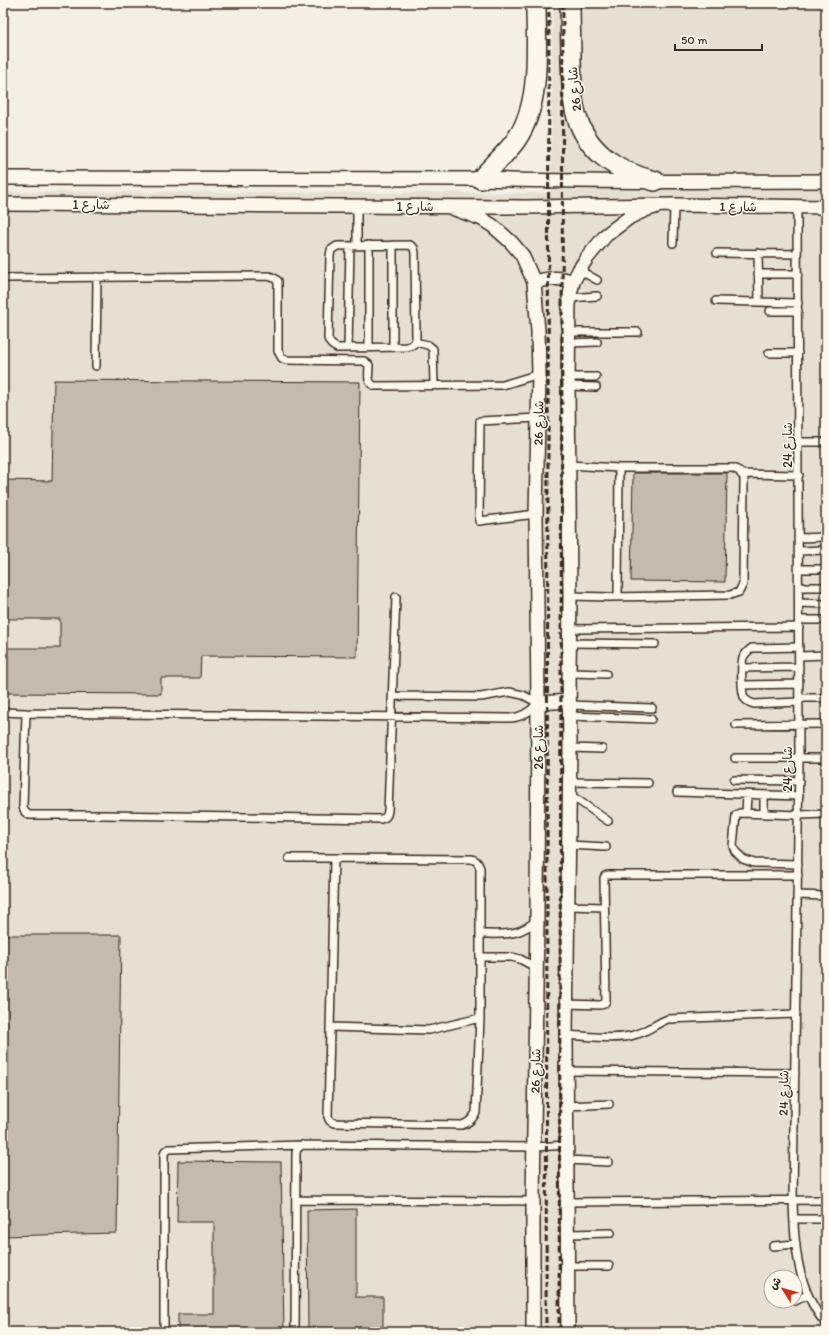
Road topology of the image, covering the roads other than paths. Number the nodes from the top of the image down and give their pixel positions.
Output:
1 (536, 3) edge
2 (570, 3) edge
3 (3, 178) edge
4 (481, 179) junction
5 (826, 181) edge
6 (655, 182) junction
7 (3, 204) edge
8 (674, 205) junction
9 (357, 206) junction
10 (449, 206) junction
11 (658, 206) junction
12 (797, 206) junction
13 (826, 207) edge
14 (673, 243) dead end
15 (369, 245) junction
16 (393, 245) junction
17 (354, 246) junction
18 (717, 253) dead end
19 (758, 253) junction
20 (797, 254) junction
21 (579, 270) junction
22 (758, 274) junction
23 (798, 274) junction
24 (96, 277) junction
25 (3, 278) edge
26 (597, 280) dead end
27 (534, 282) junction
28 (573, 282) junction
29 (597, 296) dead end
30 (569, 298) junction
31 (716, 301) dead end
32 (759, 302) junction
33 (798, 303) junction
34 (770, 311) dead end
35 (798, 311) junction
36 (638, 332) dead end
37 (569, 338) junction
38 (415, 342) junction
39 (597, 342) dead end
40 (369, 347) junction
41 (393, 347) junction
42 (348, 348) junction
43 (769, 353) dead end
44 (798, 353) junction
45 (96, 366) dead end
46 (539, 374) junction
47 (596, 377) dead end
48 (568, 381) junction
49 (434, 385) junction
50 (596, 387) dead end
51 (538, 418) junction
52 (799, 442) junction
53 (826, 442) edge
54 (569, 465) junction
55 (619, 468) junction
56 (742, 474) junction
57 (799, 475) junction
58 (536, 514) junction
59 (799, 538) junction
60 (826, 538) edge
61 (826, 550) edge
62 (799, 551) junction
63 (799, 569) junction
64 (820, 569) dead end
65 (799, 587) junction
66 (826, 587) edge
67 (570, 596) junction
68 (396, 597) dead end
69 (618, 597) junction
70 (799, 604) junction
71 (826, 604) edge
72 (826, 620) edge
73 (799, 624) junction
74 (570, 629) junction
75 (569, 643) junction
76 (655, 644) dead end
77 (799, 648) junction
78 (826, 655) edge
79 (799, 656) junction
80 (799, 667) junction
81 (742, 668) junction
82 (569, 673) junction
83 (606, 674) dead end
84 (799, 684) junction
85 (742, 685) junction
86 (392, 696) junction
87 (826, 698) edge
88 (799, 700) junction
89 (538, 703) junction
90 (569, 707) junction
91 (652, 708) dead end
92 (3, 712) edge
93 (26, 714) junction
94 (392, 718) junction
95 (651, 719) dead end
96 (799, 724) junction
97 (826, 724) edge
98 (736, 725) dead end
99 (570, 748) junction
100 (602, 749) dead end
101 (735, 758) dead end
102 (799, 758) junction
103 (826, 758) edge
104 (734, 780) dead end
105 (799, 781) junction
106 (648, 783) dead end
107 (569, 788) junction
108 (677, 792) dead end
109 (747, 795) junction
110 (764, 795) junction
111 (799, 796) junction
112 (746, 813) junction
113 (764, 814) junction
114 (826, 814) edge
115 (798, 815) junction
116 (608, 821) dead end
117 (569, 845) junction
118 (606, 847) dead end
119 (289, 858) dead end
120 (334, 858) junction
121 (798, 864) junction
122 (798, 875) junction
123 (797, 896) junction
124 (826, 896) edge
125 (568, 906) junction
126 (604, 907) junction
127 (537, 920) junction
128 (480, 934) junction
129 (480, 957) junction
130 (537, 968) junction
131 (566, 1004) junction
132 (796, 1014) junction
133 (480, 1018) junction
134 (330, 1027) junction
135 (566, 1035) junction
136 (566, 1071) junction
137 (795, 1073) junction
138 (609, 1104) dead end
139 (567, 1106) junction
140 (302, 1145) junction
141 (567, 1145) junction
142 (535, 1147) junction
143 (567, 1160) junction
144 (608, 1162) dead end
145 (296, 1200) junction
146 (793, 1200) junction
147 (826, 1200) edge
148 (533, 1201) junction
149 (568, 1202) junction
150 (794, 1219) junction
151 (826, 1219) edge
152 (611, 1233) dead end
153 (568, 1234) junction
154 (796, 1244) junction
155 (773, 1246) dead end
156 (568, 1266) junction
157 (609, 1266) dead end
158 (807, 1295) junction
159 (803, 1297) edge
160 (826, 1324) edge
161 (164, 1332) edge
162 (295, 1332) edge
163 (532, 1332) edge
164 (568, 1332) edge

1 - 4 main road
2 - 6 main road, شارع 26
3 - 4 street, شارع 1
4 - 6 street, شارع 1
5 - 6 street, شارع 1
7 - 9 street, شارع 1
8 - 11 street, شارع 1
8 - 12 street, شارع 1
8 - 14 lane
9 - 10 street, شارع 1
9 - 17 lane
10 - 11 street, شارع 1
10 - 27 street, شارع 26
11 - 21 street
12 - 13 street, شارع 1
12 - 20 lane, شارع 24
15 - 16 lane
15 - 17 lane
15 - 40 lane
16 - 38 lane
16 - 41 lane
17 - 42 lane
17 - 42 lane
18 - 19 lane
19 - 20 lane
19 - 22 lane
20 - 23 lane, شارع 24
21 - 26 lane
21 - 28 street
22 - 23 lane
22 - 32 lane
23 - 33 lane, شارع 24
24 - 25 lane
24 - 45 lane
24 - 49 lane
27 - 28 street
27 - 46 street, شارع 26
28 - 30 street
29 - 30 lane
30 - 37 street
31 - 32 lane
32 - 33 lane
33 - 35 lane, شارع 24
34 - 35 lane
35 - 44 lane, شارع 24
36 - 37 lane
37 - 39 lane
37 - 48 street
38 - 41 lane
38 - 49 lane
40 - 41 lane
40 - 42 lane
43 - 44 lane
44 - 52 lane, شارع 24
46 - 49 lane
46 - 51 street, شارع 26
47 - 48 lane
48 - 50 lane
48 - 54 street
51 - 58 street, شارع 26
51 - 58 lane
52 - 53 lane
52 - 57 lane, شارع 24
54 - 55 lane
54 - 67 street
55 - 56 lane
55 - 69 lane
56 - 57 lane
56 - 69 lane
57 - 59 lane, شارع 24
58 - 89 street, شارع 26
59 - 60 lane
59 - 62 lane, شارع 24
61 - 62 lane
62 - 63 lane, شارع 24
63 - 64 lane
63 - 65 lane, شارع 24
65 - 66 lane
65 - 70 lane, شارع 24
67 - 69 lane
67 - 74 street
68 - 86 lane
70 - 71 lane
70 - 73 lane, شارع 24
72 - 73 lane
73 - 74 lane
73 - 77 lane, شارع 24
74 - 75 street
75 - 76 lane
75 - 82 street
77 - 79 lane, شارع 24
77 - 81 lane
78 - 79 lane
79 - 80 lane, شارع 24
80 - 81 lane
80 - 84 lane, شارع 24
81 - 85 lane
82 - 83 lane
82 - 90 street
84 - 85 lane
84 - 88 lane, شارع 24
85 - 88 lane
86 - 89 lane
86 - 94 lane
87 - 88 lane
88 - 96 lane, شارع 24
89 - 90 street
89 - 94 lane
89 - 127 street, شارع 26
90 - 91 lane
90 - 95 lane
90 - 99 street
92 - 93 lane
93 - 94 lane
93 - 94 lane
96 - 97 lane
96 - 98 lane
96 - 102 lane, شارع 24
99 - 100 lane
99 - 107 street
101 - 102 lane
102 - 103 lane
102 - 105 lane, شارع 24
104 - 105 lane
105 - 111 lane, شارع 24
106 - 107 lane
107 - 116 lane
107 - 117 street
108 - 109 lane
109 - 110 lane
109 - 112 lane
110 - 111 lane
110 - 113 lane
111 - 115 lane, شارع 24
112 - 113 lane
112 - 121 lane
113 - 115 lane
114 - 115 lane
115 - 121 lane, شارع 24
117 - 118 lane
117 - 125 street
119 - 120 lane
120 - 128 lane
120 - 134 lane
121 - 122 lane, شارع 24
122 - 123 lane, شارع 24
122 - 126 lane
123 - 124 lane
123 - 132 lane, شارع 24
125 - 126 lane
125 - 131 street
126 - 131 lane
127 - 128 lane
127 - 130 street, شارع 26
128 - 129 lane
129 - 130 lane
129 - 133 lane
130 - 142 street, شارع 26
131 - 135 street
132 - 135 lane
132 - 137 lane, شارع 24
133 - 134 lane
133 - 134 lane
135 - 136 street
136 - 137 lane
136 - 139 street
137 - 146 lane, شارع 24
138 - 139 lane
139 - 141 street
140 - 142 lane
140 - 145 lane
140 - 161 lane
141 - 142 lane
141 - 143 street
142 - 148 street, شارع 26
143 - 144 lane
143 - 149 street
145 - 148 lane
145 - 162 lane
146 - 147 lane
146 - 149 lane
146 - 150 lane, شارع 24
148 - 163 street, شارع 26
149 - 153 street
150 - 151 lane
150 - 154 lane, شارع 24
152 - 153 lane
153 - 156 street
154 - 155 lane
154 - 158 lane, شارع 24
156 - 157 lane
156 - 164 street
158 - 159 lane
158 - 160 lane, شارع 24

